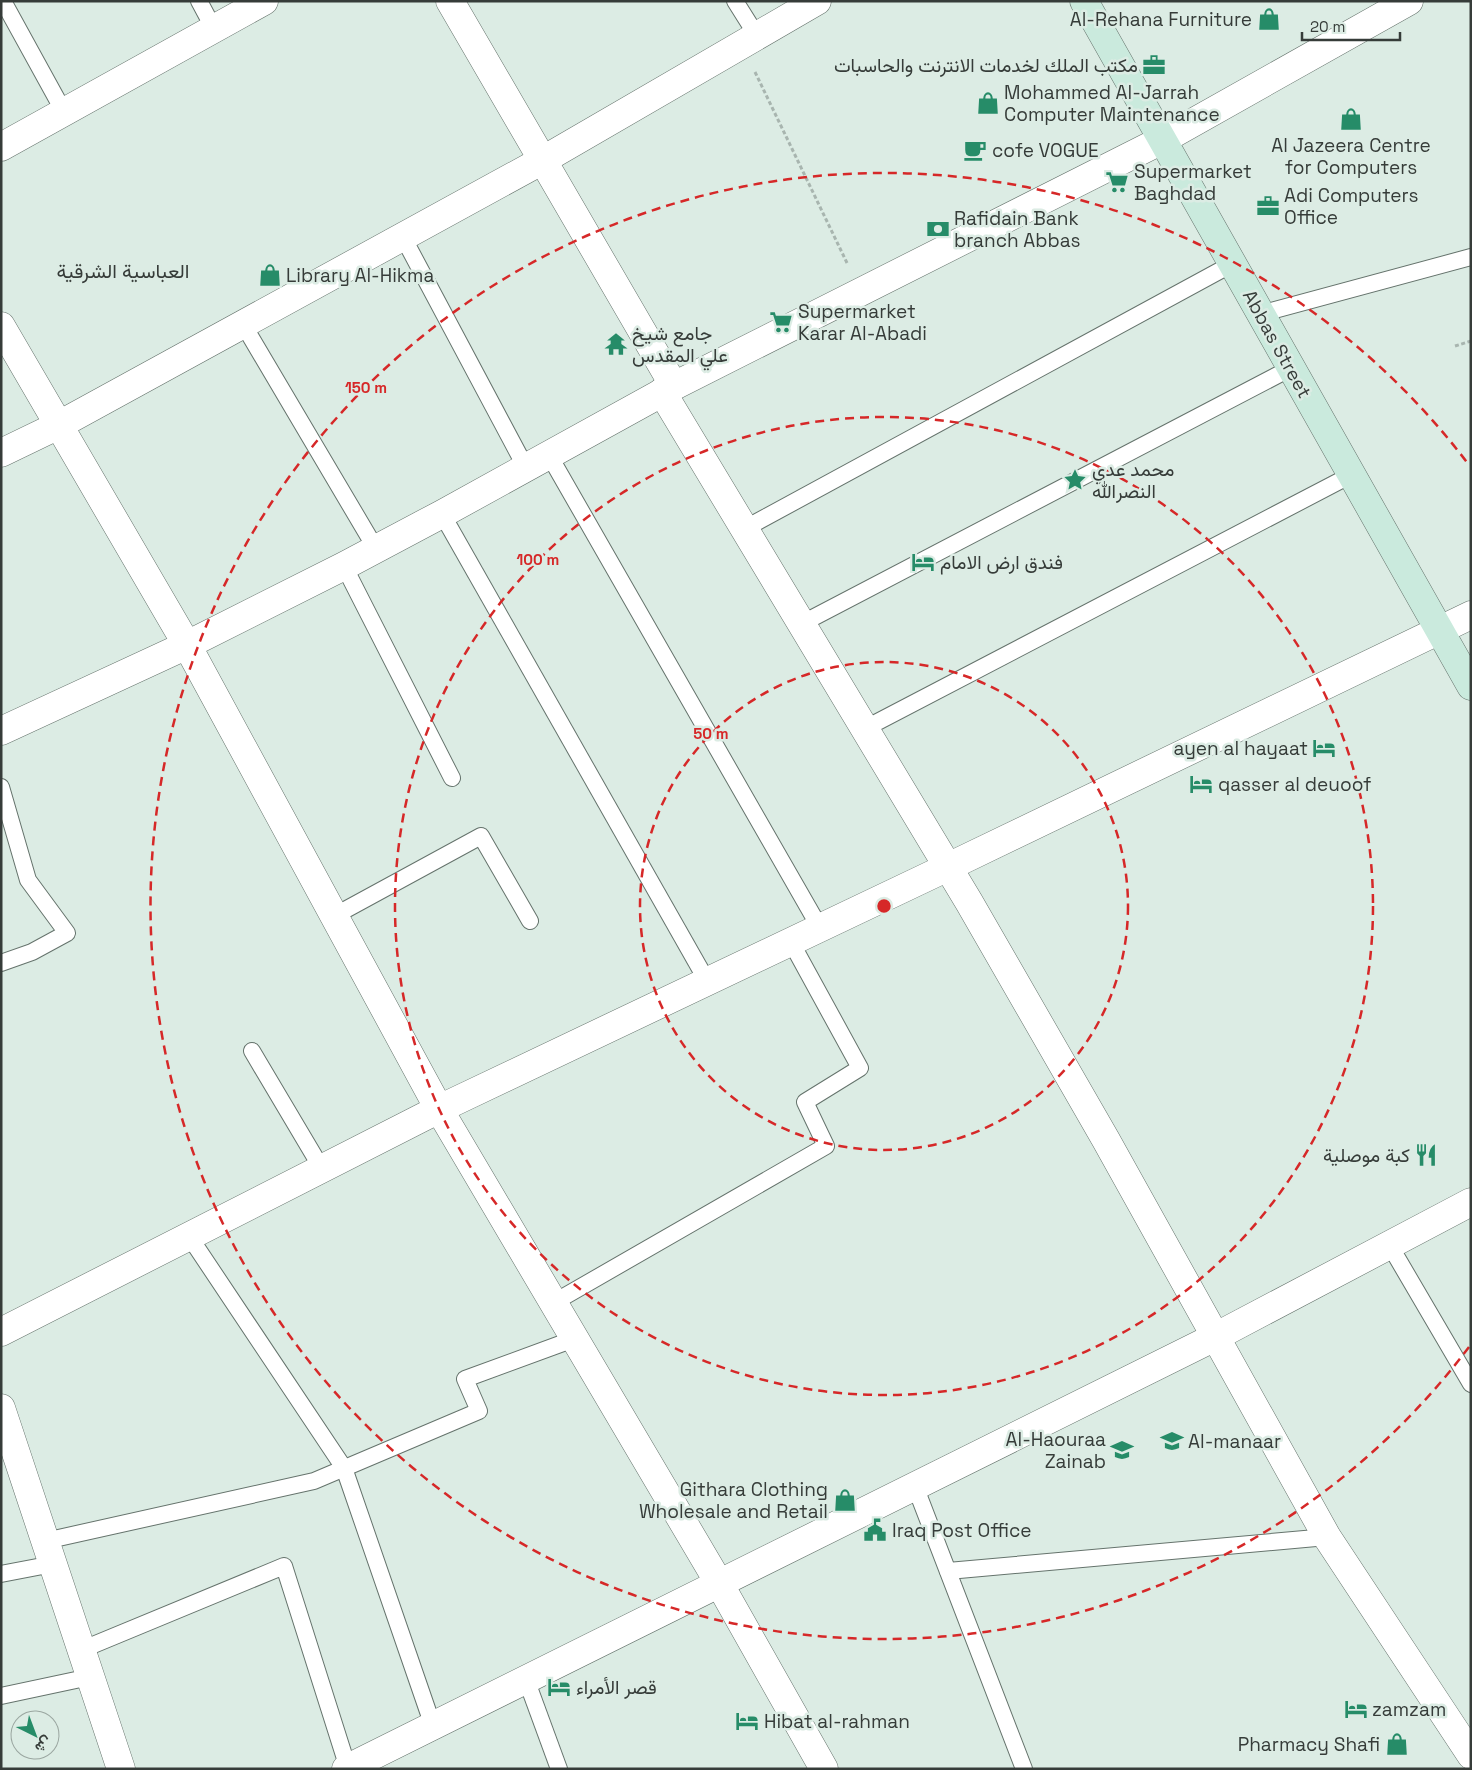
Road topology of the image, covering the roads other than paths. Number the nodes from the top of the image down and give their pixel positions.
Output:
1 (3, 1) edge
2 (199, 1) edge
3 (264, 1) edge
4 (450, 1) edge
5 (735, 1) edge
6 (817, 1) edge
7 (1084, 1) edge
8 (1395, 5) edge
9 (214, 29) junction
10 (749, 40) junction
11 (64, 112) junction
12 (1162, 140) junction
13 (1, 147) edge
14 (542, 160) junction
15 (403, 237) junction
16 (1471, 258) edge
17 (1232, 264) junction
18 (1260, 314) junction
19 (243, 324) junction
20 (1, 326) edge
21 (1291, 368) junction
22 (668, 389) junction
23 (59, 425) junction
24 (1, 453) edge
25 (538, 461) junction
26 (1351, 475) junction
27 (442, 514) junction
28 (744, 529) junction
29 (376, 549) junction
30 (344, 566) junction
31 (1471, 615) edge
32 (801, 624) junction
33 (1439, 630) junction
34 (187, 645) junction
35 (1471, 686) edge
36 (864, 729) junction
37 (1, 731) edge
38 (452, 778) dead end
39 (1, 787) edge
40 (948, 867) junction
41 (334, 916) junction
42 (530, 921) dead end
43 (820, 928) junction
44 (791, 942) junction
45 (1, 963) edge
46 (707, 982) junction
47 (252, 1051) dead end
48 (439, 1109) junction
49 (322, 1169) junction
50 (1471, 1202) edge
51 (189, 1236) junction
52 (1389, 1244) junction
53 (553, 1303) junction
54 (1, 1332) edge
55 (1215, 1337) junction
56 (574, 1339) junction
57 (1471, 1384) edge
58 (1, 1408) edge
59 (344, 1468) junction
60 (915, 1486) junction
61 (1327, 1537) junction
62 (49, 1552) junction
63 (948, 1571) junction
64 (1, 1574) edge
65 (719, 1583) junction
66 (82, 1650) junction
67 (90, 1677) junction
68 (526, 1679) junction
69 (1, 1696) edge
70 (433, 1726) junction
71 (1471, 1755) edge
72 (347, 1768) edge
73 (121, 1769) edge
74 (559, 1769) edge
75 (824, 1769) edge
76 (1024, 1769) edge

1 - 11 lane
2 - 9 lane
3 - 9 street
4 - 14 street
5 - 10 lane
6 - 10 street
7 - 12 main road, Abbas Street
8 - 12 street
9 - 11 street
10 - 14 street
11 - 13 street
12 - 17 main road, Abbas Street
12 - 22 street
14 - 15 street
14 - 22 street
15 - 19 street
15 - 25 lane
16 - 18 lane
17 - 18 main road, Abbas Street
17 - 28 lane
18 - 21 main road, Abbas Street
19 - 23 street
19 - 29 lane
20 - 23 street
21 - 26 main road, Abbas Street
21 - 32 lane
22 - 25 street
22 - 28 street
23 - 24 street
23 - 34 street
25 - 27 street
25 - 43 lane
26 - 33 main road, Abbas Street
26 - 36 lane
27 - 29 street
27 - 46 lane
28 - 32 street
29 - 30 street
30 - 34 street
30 - 38 lane
31 - 33 street
32 - 36 street
33 - 35 main road, Abbas Street
33 - 40 street
34 - 37 street
34 - 41 street
36 - 40 street
39 - 45 lane
40 - 43 street
40 - 55 street
41 - 42 lane
41 - 48 street
43 - 44 street
44 - 46 street
44 - 53 lane
46 - 48 street
47 - 49 lane
48 - 49 street
48 - 53 street
49 - 51 street
50 - 52 street
51 - 54 street
51 - 59 lane
52 - 55 street
52 - 57 lane
53 - 56 street
55 - 60 street
55 - 61 street
56 - 59 lane
56 - 65 street
58 - 62 street
59 - 62 lane
59 - 70 lane
60 - 63 lane
60 - 65 street
61 - 63 lane
61 - 71 street
62 - 64 lane
62 - 66 street
63 - 76 lane
65 - 68 street
65 - 75 street
66 - 67 street
66 - 72 lane
67 - 69 lane
67 - 73 street
68 - 70 street
68 - 74 lane
70 - 72 street

